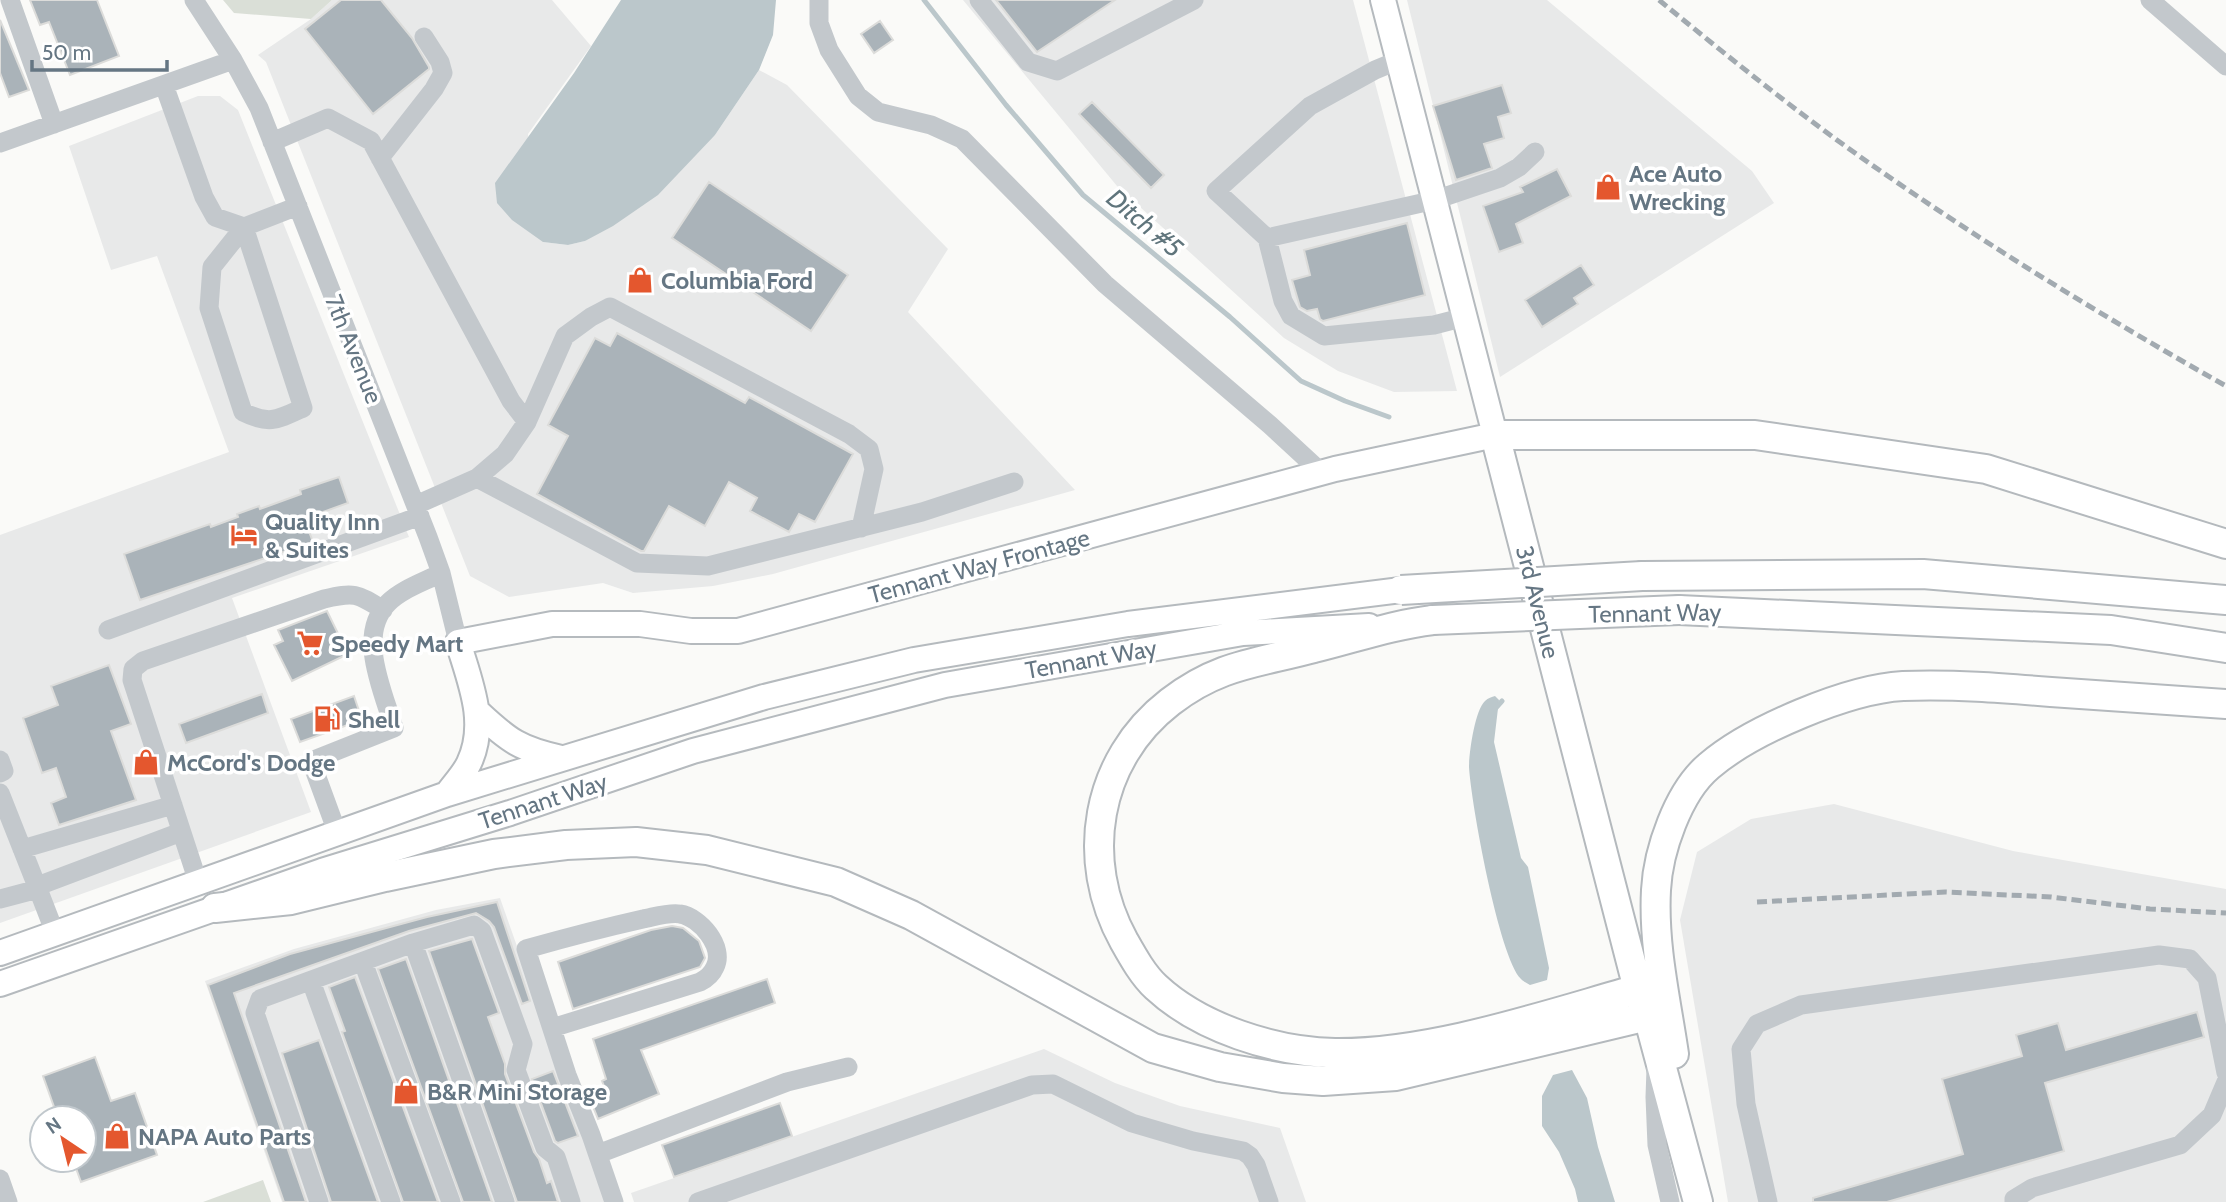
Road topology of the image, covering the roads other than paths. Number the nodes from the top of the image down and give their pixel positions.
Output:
1 (10, 0) edge
2 (194, 0) edge
3 (819, 0) edge
4 (979, 0) edge
5 (1194, 0) edge
6 (1383, 0) edge
7 (2150, 0) edge
8 (424, 37) dead end
9 (233, 60) junction
10 (1399, 60) junction
11 (2226, 66) edge
12 (164, 85) junction
13 (54, 124) junction
14 (272, 142) junction
15 (0, 144) edge
16 (1535, 152) dead end
17 (380, 158) junction
18 (1435, 200) junction
19 (298, 206) junction
20 (244, 227) junction
21 (1267, 238) junction
22 (1465, 317) junction
23 (527, 422) junction
24 (1495, 435) junction
25 (1322, 473) junction
26 (477, 478) junction
27 (1014, 482) dead end
28 (418, 511) junction
29 (861, 528) junction
30 (2226, 544) edge
31 (441, 573) junction
32 (1401, 590) joint
33 (2226, 600) edge
34 (383, 610) junction
35 (1397, 625) junction
36 (108, 630) dead end
37 (458, 642) junction
38 (2226, 648) edge
39 (2226, 704) edge
40 (478, 712) junction
41 (561, 758) junction
42 (0, 760) edge
43 (0, 773) edge
44 (0, 793) edge
45 (447, 794) junction
46 (173, 805) junction
47 (181, 832) junction
48 (337, 832) junction
49 (22, 849) junction
50 (198, 882) junction
51 (38, 889) junction
52 (0, 899) edge
53 (215, 908) junction
54 (55, 933) junction
55 (413, 943) junction
56 (0, 953) edge
57 (363, 961) junction
58 (312, 981) junction
59 (0, 984) edge
60 (1638, 989) junction
61 (1648, 1016) junction
62 (552, 1028) junction
63 (1657, 1047) junction
64 (848, 1067) dead end
65 (2226, 1073) edge
66 (2226, 1082) edge
67 (594, 1144) junction
68 (0, 1180) edge
69 (1695, 1192) edge
70 (8, 1202) edge
71 (319, 1202) edge
72 (391, 1202) edge
73 (451, 1202) edge
74 (505, 1202) edge
75 (571, 1202) edge
76 (614, 1202) edge
77 (698, 1202) edge
78 (1269, 1202) edge
79 (1670, 1202) edge
80 (1768, 1202) edge
81 (2014, 1202) edge

1 - 13 street
2 - 9 street, 7th Avenue
3 - 25 street
4 - 5 street
6 - 10 main road, 3rd Avenue
7 - 11 street
8 - 17 street
9 - 12 street
9 - 14 street, 7th Avenue
10 - 18 main road, 3rd Avenue
10 - 21 street
12 - 13 street
12 - 20 street
13 - 15 street
14 - 17 street
14 - 19 street, 7th Avenue
16 - 18 street
17 - 23 street
18 - 21 street
18 - 22 main road, 3rd Avenue
19 - 20 street
19 - 28 street, 7th Avenue
20 - 20 street
21 - 22 street
22 - 24 main road, 3rd Avenue
23 - 26 street
23 - 29 street
24 - 25 main road, Tennant Way Frontage
24 - 30 highway
24 - 60 highway, 3rd Avenue
25 - 37 main road, Tennant Way Frontage
26 - 28 street
26 - 29 street
27 - 29 street
28 - 31 street, 7th Avenue
28 - 36 street
31 - 34 street
31 - 37 street, 7th Avenue
32 - 33 highway, Tennant Way, bridge
32 - 41 main road, Tennant Way
34 - 46 street
34 - 48 street
35 - 38 highway, Tennant Way, bridge
35 - 53 main road, Tennant Way
35 - 60 highway
37 - 40 main road, 7th Avenue
39 - 69 highway
40 - 41 main road
40 - 45 main road
41 - 45 main road, Tennant Way
42 - 43 street
44 - 49 street
45 - 48 main road, Tennant Way
46 - 47 street
46 - 49 street
47 - 50 street
47 - 51 street
48 - 50 main road, Tennant Way
49 - 51 street
50 - 54 main road, Tennant Way
51 - 52 street
51 - 54 street
53 - 59 main road, Tennant Way
53 - 61 highway
54 - 56 main road, Tennant Way
55 - 57 street
55 - 74 street
55 - 75 street
57 - 58 street
57 - 73 street
58 - 71 street
58 - 72 street
60 - 61 highway, 3rd Avenue
61 - 63 highway, 3rd Avenue
62 - 62 street
62 - 67 street
63 - 69 highway, 3rd Avenue
63 - 79 street
64 - 67 street
65 - 80 street
66 - 81 street
67 - 76 street
68 - 70 street
77 - 78 street

